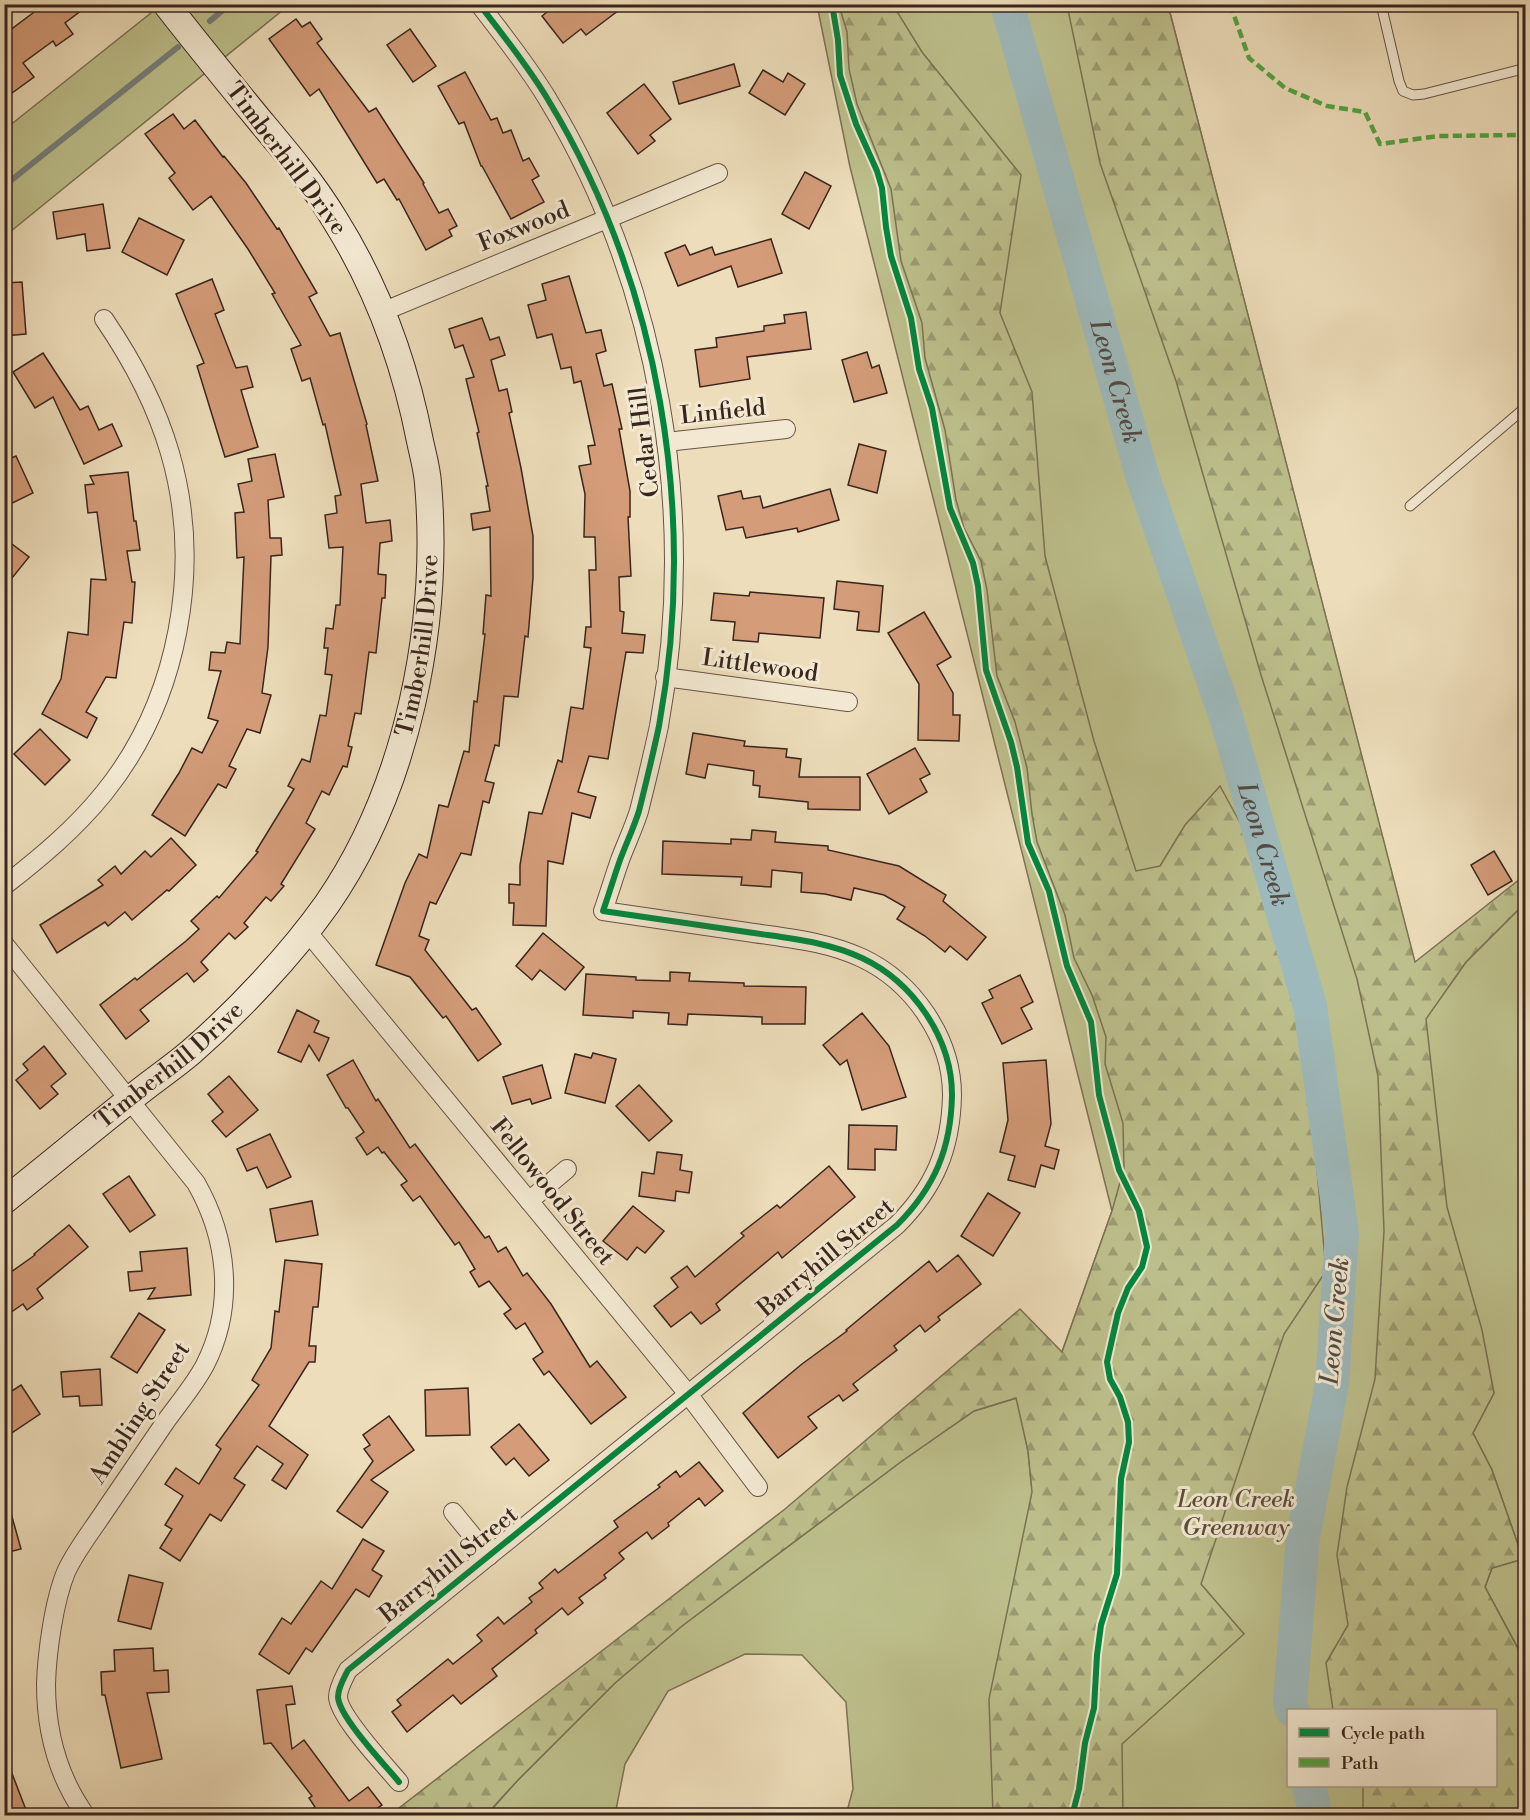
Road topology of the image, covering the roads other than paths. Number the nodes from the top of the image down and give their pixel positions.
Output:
1 (166, 4) edge
2 (479, 4) edge
3 (1381, 4) edge
4 (1526, 68) edge
5 (718, 173) dead end
6 (607, 219) junction
7 (382, 312) junction
8 (104, 319) dead end
9 (1526, 407) edge
10 (786, 429) dead end
11 (666, 442) junction
12 (1410, 506) dead end
13 (666, 677) junction
14 (848, 702) dead end
15 (4, 886) edge
16 (603, 911) joint
17 (306, 930) junction
18 (4, 945) edge
19 (130, 1099) junction
20 (567, 1169) dead end
21 (4, 1201) edge
22 (529, 1201) junction
23 (688, 1394) junction
24 (758, 1487) dead end
25 (453, 1512) dead end
26 (489, 1556) junction
27 (399, 1782) dead end
28 (86, 1815) edge

1 - 7 street, Timberhill Drive
2 - 6 street, Cedar Hill
3 - 4 lane
5 - 6 street, Foxwood
6 - 7 street, Foxwood
6 - 11 street, Cedar Hill
7 - 17 street, Timberhill Drive
8 - 15 street
9 - 12 lane
10 - 11 street, Linfield
11 - 13 street, Cedar Hill
13 - 14 street, Littlewood
13 - 16 street, Cedar Hill
16 - 23 street, Barryhill Street
17 - 19 street, Timberhill Drive
17 - 22 street, Fellowood Street
18 - 19 street, Ambling Street
19 - 21 street, Timberhill Drive
19 - 28 street, Ambling Street
20 - 22 street
22 - 23 street, Fellowood Street
23 - 24 street, Fellowood Street
23 - 26 street, Barryhill Street
25 - 26 street
26 - 27 street, Barryhill Street

